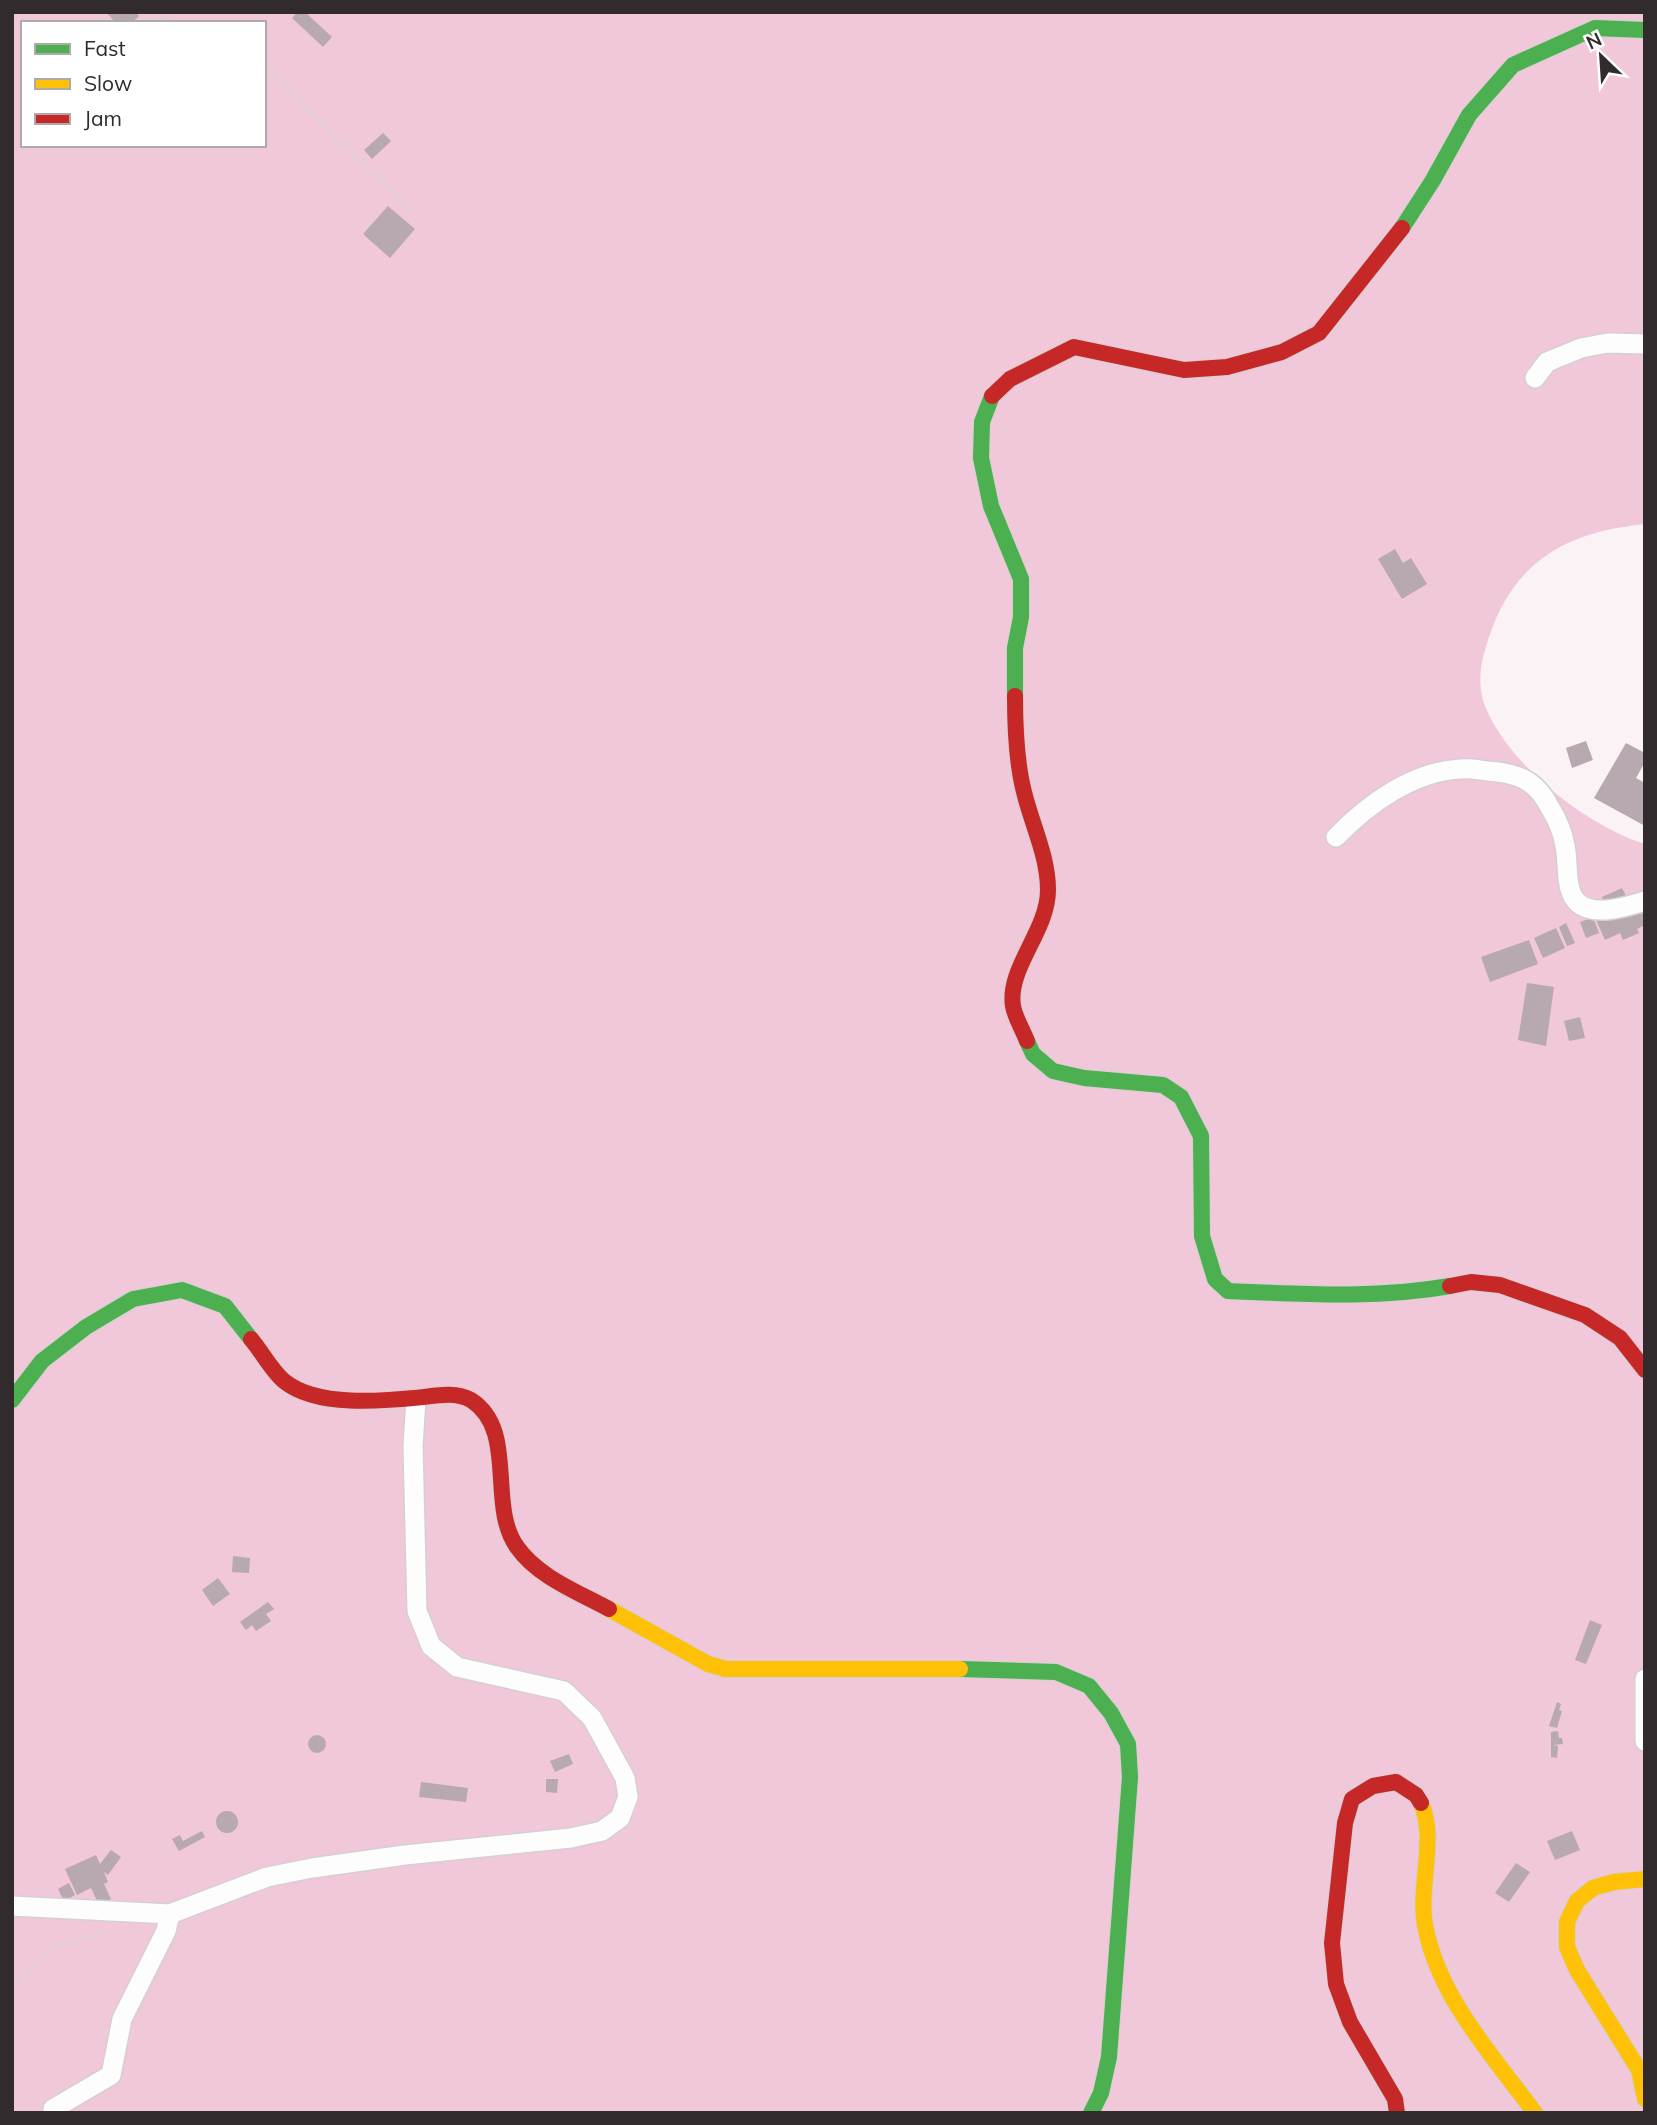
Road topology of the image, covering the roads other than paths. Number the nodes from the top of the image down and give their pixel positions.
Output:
1 (1645, 30) edge
2 (1645, 344) edge
3 (1535, 378) dead end
4 (1336, 837) dead end
5 (1645, 901) edge
6 (1645, 1370) edge
7 (416, 1399) junction
8 (12, 1400) edge
9 (1645, 1679) edge
10 (1645, 1741) edge
11 (1645, 1879) edge
12 (12, 1906) edge
13 (170, 1914) junction
14 (1645, 2099) edge
15 (1645, 2107) edge
16 (53, 2113) edge
17 (1091, 2113) edge
18 (1397, 2113) edge
19 (1535, 2113) edge
20 (1642, 2113) edge

1 - 6 street
2 - 3 street
4 - 5 street
7 - 8 street
7 - 13 street
7 - 17 street
9 - 10 street
11 - 14 street
12 - 13 street
13 - 16 street
15 - 20 street
18 - 19 street

